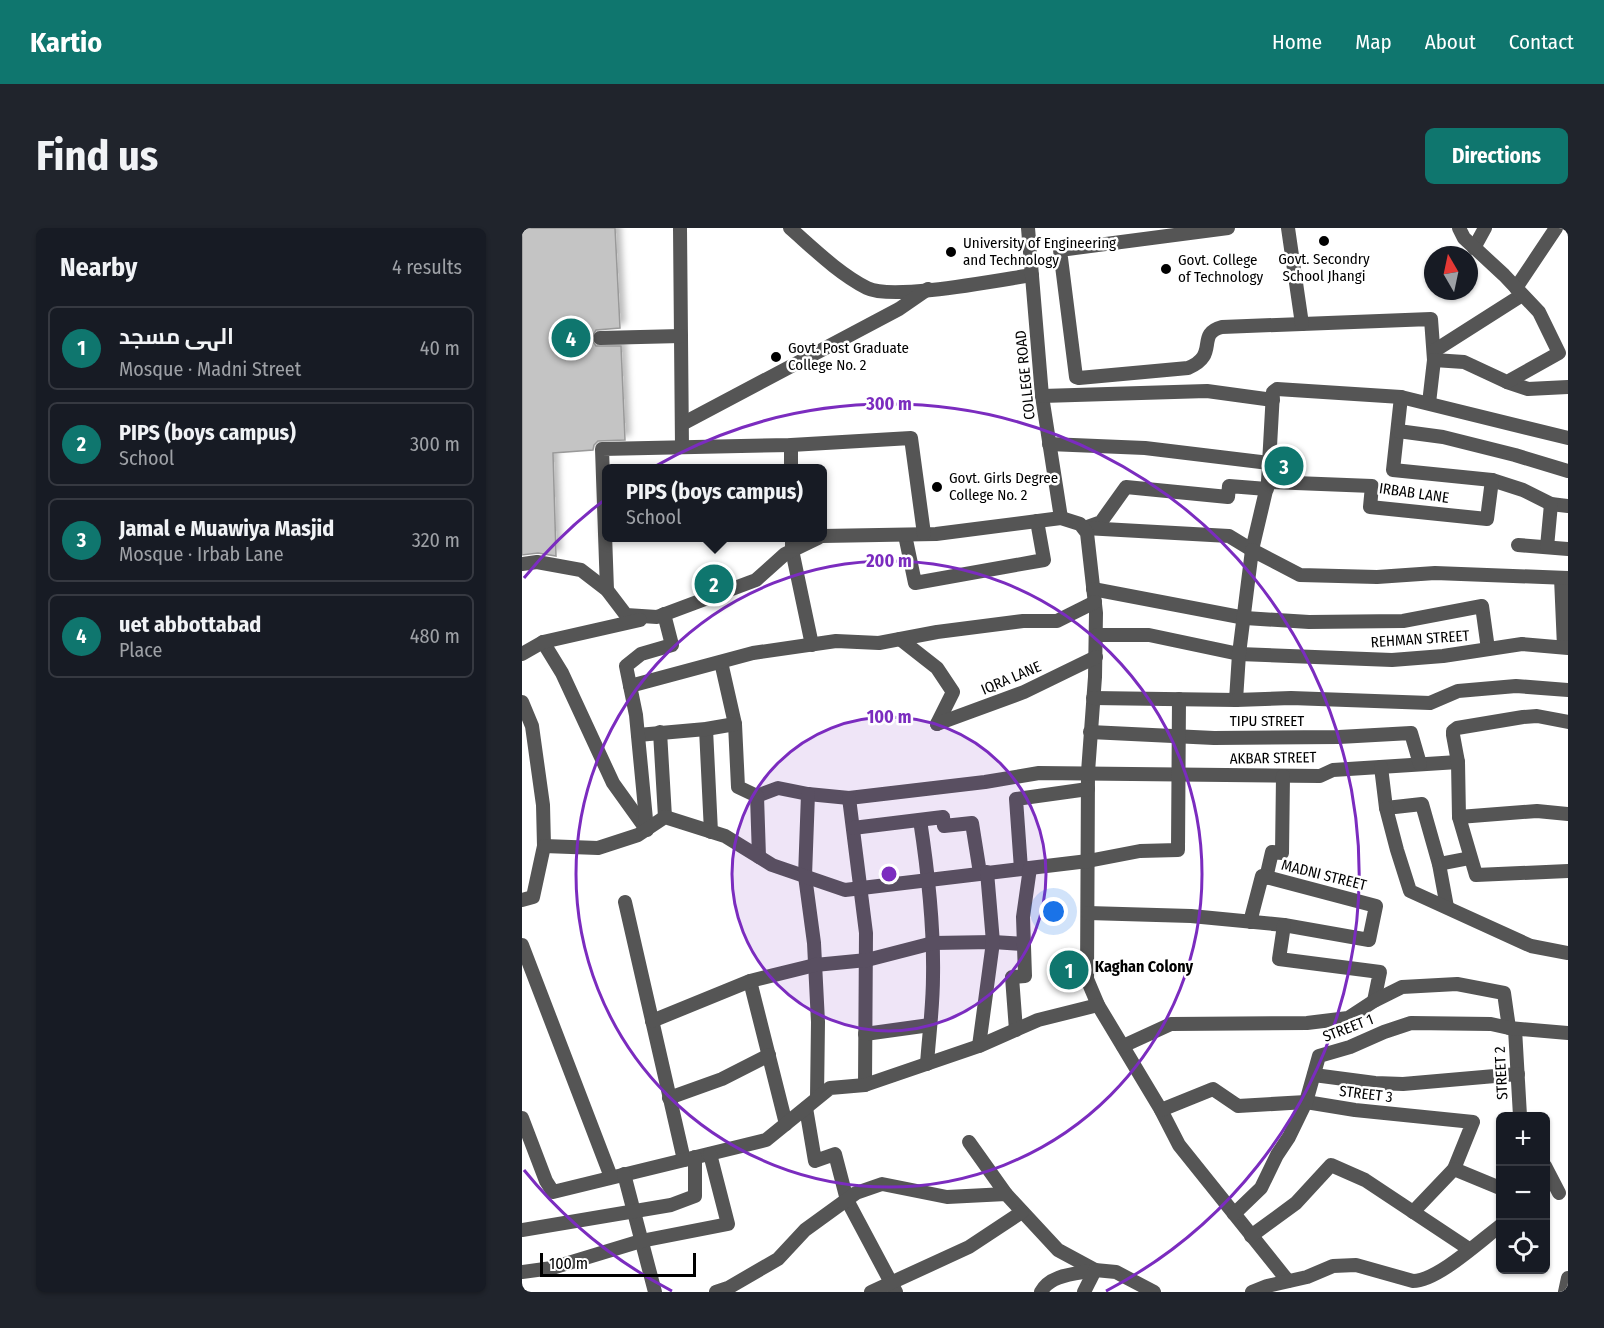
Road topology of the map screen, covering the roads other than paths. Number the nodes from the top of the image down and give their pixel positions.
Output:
1 (680, 228) edge
2 (790, 228) edge
3 (1028, 228) edge
4 (1228, 228) edge
5 (1288, 228) edge
6 (1459, 228) edge
7 (1485, 228) edge
8 (1556, 228) edge
9 (1472, 246) edge
10 (1475, 246) edge
11 (1478, 252) edge
12 (1032, 275) junction
13 (928, 290) junction
14 (1519, 291) junction
15 (1302, 324) junction
16 (681, 336) junction
17 (600, 338) dead end
18 (1564, 349) edge
19 (1434, 356) junction
20 (1507, 381) junction
21 (1568, 387) edge
22 (1042, 396) junction
23 (1401, 397) junction
24 (1273, 400) junction
25 (1430, 403) junction
26 (682, 424) junction
27 (1398, 431) junction
28 (1568, 438) edge
29 (1049, 444) junction
30 (791, 445) junction
31 (682, 447) junction
32 (1269, 463) junction
33 (603, 464) edge
34 (791, 464) edge
35 (1568, 471) edge
36 (1492, 480) junction
37 (1268, 486) junction
38 (1551, 504) junction
39 (1568, 506) edge
40 (1061, 518) junction
41 (1037, 521) junction
42 (1085, 528) junction
43 (924, 534) junction
44 (905, 535) junction
45 (827, 537) edge
46 (606, 542) edge
47 (792, 544) edge
48 (1518, 545) dead end
49 (1546, 547) junction
50 (1568, 549) edge
51 (1252, 550) junction
52 (522, 564) edge
53 (1565, 578) edge
54 (607, 590) junction
55 (1094, 596) junction
56 (661, 615) junction
57 (1245, 618) junction
58 (1096, 635) junction
59 (900, 639) junction
60 (543, 642) junction
61 (812, 645) junction
62 (1566, 648) edge
63 (1488, 649) junction
64 (522, 654) edge
65 (1239, 654) junction
66 (1096, 657) junction
67 (721, 662) junction
68 (630, 686) junction
69 (1568, 690) edge
70 (1094, 698) junction
71 (1179, 699) junction
72 (1236, 700) junction
73 (522, 702) edge
74 (1568, 722) edge
75 (735, 724) junction
76 (706, 729) junction
77 (660, 732) junction
78 (1090, 732) junction
79 (638, 735) junction
80 (1178, 736) junction
81 (1458, 762) junction
82 (1420, 764) junction
83 (1381, 766) junction
84 (1088, 772) junction
85 (1178, 775) junction
86 (1283, 776) junction
87 (1088, 789) junction
88 (808, 794) junction
89 (757, 796) junction
90 (849, 798) junction
91 (1386, 807) junction
92 (1568, 814) edge
93 (1459, 817) junction
94 (665, 818) junction
95 (920, 820) junction
96 (853, 828) junction
97 (646, 830) junction
98 (711, 832) junction
99 (544, 846) junction
100 (759, 857) junction
101 (1470, 858) junction
102 (1088, 861) junction
103 (1439, 864) junction
104 (1025, 868) junction
105 (1568, 872) edge
106 (984, 873) junction
107 (806, 876) junction
108 (1266, 878) junction
109 (929, 879) junction
110 (861, 887) junction
111 (522, 900) edge
112 (625, 902) dead end
113 (1447, 907) junction
114 (1088, 913) junction
115 (1250, 922) junction
116 (1284, 925) junction
117 (993, 942) junction
118 (933, 943) junction
119 (1024, 944) junction
120 (522, 945) edge
121 (1568, 953) edge
122 (867, 960) junction
123 (815, 965) junction
124 (750, 981) junction
125 (1374, 1001) junction
126 (1098, 1005) junction
127 (652, 1022) junction
128 (930, 1025) junction
129 (1512, 1028) junction
130 (1016, 1030) junction
131 (1568, 1032) edge
132 (865, 1034) junction
133 (979, 1046) junction
134 (1123, 1046) junction
135 (769, 1055) junction
136 (927, 1065) junction
137 (1518, 1074) junction
138 (1314, 1075) junction
139 (865, 1085) junction
140 (817, 1097) junction
141 (669, 1098) junction
142 (1306, 1102) junction
143 (806, 1107) junction
144 (1161, 1110) junction
145 (1520, 1112) edge
146 (522, 1118) edge
147 (786, 1124) junction
148 (969, 1142) dead end
149 (528, 1154) edge
150 (711, 1154) junction
151 (689, 1159) junction
152 (1454, 1169) junction
153 (1550, 1173) edge
154 (617, 1176) junction
155 (1496, 1186) edge
156 (1564, 1191) edge
157 (1006, 1194) junction
158 (1550, 1198) edge
159 (847, 1200) junction
160 (634, 1211) junction
161 (1022, 1212) junction
162 (1413, 1212) junction
163 (1234, 1214) junction
164 (1496, 1229) edge
165 (522, 1230) edge
166 (1251, 1236) junction
167 (641, 1241) junction
168 (1469, 1249) junction
169 (1095, 1270) junction
170 (522, 1272) edge
171 (1568, 1278) edge
172 (1288, 1281) junction
173 (894, 1287) edge
174 (1135, 1287) edge
175 (1413, 1287) edge
176 (655, 1292) edge
177 (716, 1292) edge
178 (871, 1292) edge
179 (1041, 1292) edge
180 (1084, 1292) edge
181 (1154, 1292) edge
182 (1252, 1292) edge
183 (1565, 1292) edge

1 - 16 street
2 - 13 street
3 - 12 street, COLLEGE ROAD
4 - 15 street
5 - 15 street
6 - 9 street
7 - 10 street
8 - 14 street
11 - 14 street
12 - 13 street
12 - 22 street, COLLEGE ROAD
13 - 26 street
14 - 18 street
14 - 19 street
15 - 19 street
16 - 17 street
16 - 26 street
18 - 20 street
19 - 20 street
19 - 25 street
20 - 21 street
22 - 24 street
22 - 29 street, COLLEGE ROAD
23 - 24 street
23 - 25 street
23 - 27 street
24 - 32 street
25 - 28 street
26 - 31 street
27 - 35 street
27 - 36 street
29 - 32 street
29 - 40 street, COLLEGE ROAD
30 - 31 street
30 - 34 street
30 - 43 street
31 - 33 street
32 - 37 street
36 - 37 street, IRBAB LANE
36 - 38 street
37 - 42 street
37 - 51 street
38 - 39 street
38 - 49 street
40 - 41 street
40 - 42 street
41 - 43 street
41 - 44 street
42 - 51 street
42 - 55 street
43 - 44 street
44 - 45 street
46 - 54 street
47 - 56 street
47 - 61 street
48 - 49 street
49 - 50 street
51 - 53 street
51 - 57 street
52 - 54 street
53 - 62 street
54 - 56 street
55 - 57 street
55 - 58 street
55 - 59 street
56 - 60 street
56 - 68 street
57 - 63 street
57 - 65 street
58 - 65 street, REHMAN STREET
58 - 66 street
59 - 61 street
59 - 66 street, IQRA LANE
60 - 64 street
60 - 97 street
61 - 67 street
62 - 63 street, REHMAN STREET
63 - 65 street, REHMAN STREET
65 - 72 street
66 - 70 street
67 - 68 street
67 - 75 street
68 - 79 street
69 - 72 street
70 - 71 street
70 - 78 street
71 - 72 street
71 - 80 street
73 - 99 street
74 - 81 street
75 - 76 street
75 - 89 street
76 - 77 street
76 - 98 street
77 - 79 street
77 - 94 street
78 - 80 street, TIPU STREET
78 - 84 street
79 - 97 street
80 - 82 street, TIPU STREET
80 - 85 street
81 - 82 street, AKBAR STREET
81 - 93 street
82 - 83 street, AKBAR STREET
83 - 86 street, AKBAR STREET
83 - 91 street
84 - 85 street, AKBAR STREET
84 - 87 street
84 - 90 street, AKBAR STREET
85 - 86 street, AKBAR STREET
85 - 102 street
86 - 108 street
87 - 102 street
87 - 104 street
88 - 89 street, AKBAR STREET
88 - 90 street, AKBAR STREET
88 - 107 street
89 - 100 street
90 - 96 street
91 - 103 street
91 - 113 street
92 - 93 street
93 - 101 street
94 - 97 street
94 - 98 street
95 - 96 street
95 - 106 street
95 - 109 street
96 - 110 street
97 - 99 street
98 - 100 street
99 - 111 street
100 - 107 street
101 - 103 street
101 - 105 street
102 - 104 street
102 - 114 street
103 - 113 street
104 - 106 street
104 - 119 street
106 - 109 street
106 - 117 street
107 - 110 street
107 - 123 street
108 - 115 street, MADNI STREET
108 - 116 street, MADNI STREET
109 - 110 street
109 - 118 street
110 - 122 street
112 - 127 street
113 - 121 street
114 - 115 street, MADNI STREET
114 - 126 street
115 - 116 street, MADNI STREET
116 - 125 street
117 - 118 street
117 - 119 street
117 - 133 street
118 - 122 street
118 - 128 street
119 - 130 street
120 - 154 street
122 - 123 street
122 - 132 street
123 - 124 street
123 - 140 street
124 - 127 street
124 - 135 street
125 - 129 street, STREET 2
125 - 134 street
126 - 130 street
126 - 134 street
127 - 141 street
128 - 132 street
128 - 136 street
129 - 131 street, STREET 1
129 - 137 street, STREET 2
129 - 138 street, STREET 1
130 - 133 street
132 - 139 street
133 - 136 street
134 - 144 street
135 - 141 street
135 - 147 street
136 - 139 street
137 - 138 street
137 - 145 street, STREET 2
138 - 142 street, STREET 1
139 - 140 street
140 - 143 street
141 - 151 street
142 - 144 street, STREET 3
142 - 152 street, STREET 3
142 - 163 street, STREET 1
143 - 147 street
143 - 159 street
144 - 163 street
146 - 149 street
147 - 150 street
148 - 157 street
149 - 154 street
150 - 151 street
150 - 167 street
151 - 154 street
151 - 160 street
152 - 155 street
152 - 162 street
153 - 156 street
154 - 160 street
156 - 158 street
157 - 159 street
157 - 161 street
159 - 173 street
159 - 177 street
160 - 165 street
160 - 167 street
161 - 169 street
161 - 173 street
162 - 166 street
162 - 168 street
163 - 166 street
164 - 168 street
166 - 172 street
167 - 170 street
167 - 176 street
168 - 175 street
169 - 174 street
169 - 179 street
169 - 180 street
171 - 183 street
172 - 175 street
172 - 182 street
173 - 178 street
174 - 181 street

